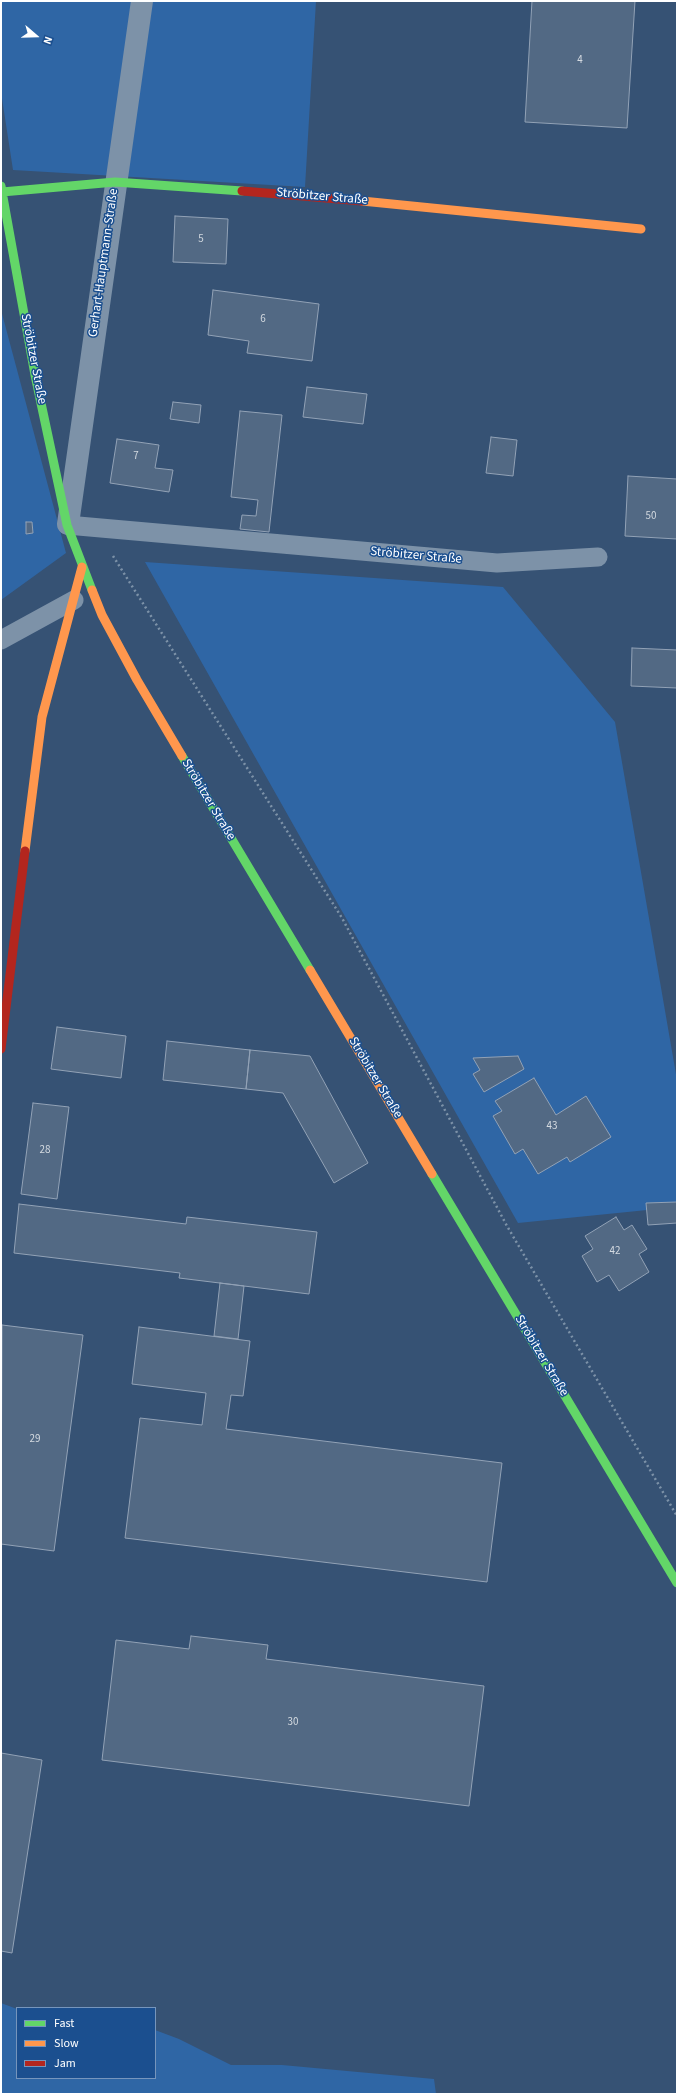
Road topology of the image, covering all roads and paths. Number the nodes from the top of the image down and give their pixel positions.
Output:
1 (142, 1) edge
2 (115, 182) junction
3 (2, 189) edge
4 (641, 229) dead end
5 (67, 525) junction
6 (112, 554) dead end
7 (598, 557) dead end
8 (82, 567) junction
9 (74, 600) junction
10 (1, 640) edge
11 (1, 1049) edge
12 (677, 1516) edge
13 (677, 1583) edge

1 - 2 street, Gerhart-Hauptmann-Straße
2 - 3 street, Ströbitzer Straße
2 - 4 street, Ströbitzer Straße
2 - 5 street, Gerhart-Hauptmann-Straße
3 - 5 street, Ströbitzer Straße
5 - 7 lane, Ströbitzer Straße
5 - 8 street, Ströbitzer Straße
6 - 12 path
8 - 9 street
8 - 13 street, Ströbitzer Straße
9 - 10 lane
9 - 11 street

